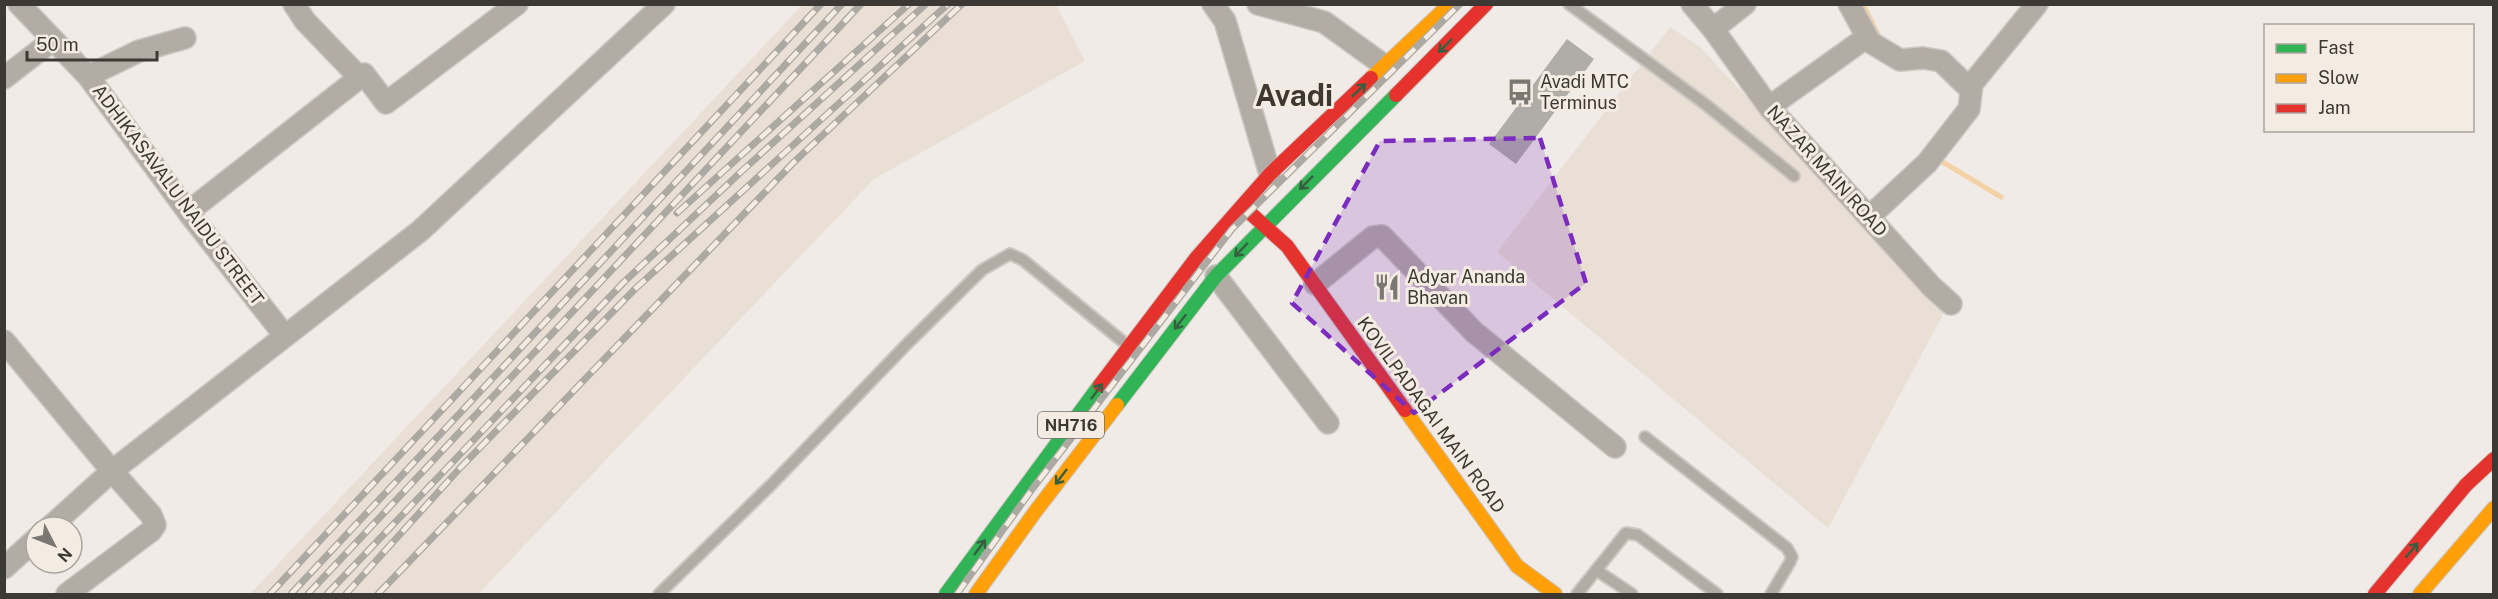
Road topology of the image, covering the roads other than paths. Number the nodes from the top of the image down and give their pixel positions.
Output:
1 (19, 4) edge
2 (294, 4) edge
3 (517, 4) edge
4 (664, 4) edge
5 (1213, 4) edge
6 (1258, 4) edge
7 (1450, 4) edge
8 (1486, 4) edge
9 (1569, 4) edge
10 (1692, 4) edge
11 (1745, 4) edge
12 (1849, 4) edge
13 (2037, 4) edge
14 (1713, 29) junction
15 (1867, 37) junction
16 (185, 38) dead end
17 (53, 40) junction
18 (1385, 66) junction
19 (88, 76) junction
20 (359, 77) junction
21 (4, 78) edge
22 (1971, 90) junction
23 (1769, 107) junction
24 (1270, 174) junction
25 (1794, 176) dead end
26 (1242, 206) junction
27 (188, 212) junction
28 (1869, 217) junction
29 (1265, 225) junction
30 (1216, 276) junction
31 (1315, 284) junction
32 (1951, 304) dead end
33 (285, 336) junction
34 (4, 341) edge
35 (1130, 348) junction
36 (1148, 362) junction
37 (1328, 423) dead end
38 (1645, 437) dead end
39 (1615, 447) dead end
40 (2493, 459) edge
41 (112, 471) junction
42 (2493, 508) edge
43 (63, 515) edge
44 (24, 550) edge
45 (5, 566) edge
46 (1596, 570) junction
47 (1710, 592) edge
48 (67, 594) edge
49 (660, 594) edge
50 (946, 594) edge
51 (976, 594) edge
52 (1555, 594) edge
53 (1577, 594) edge
54 (1632, 594) edge
55 (1771, 594) edge
56 (2375, 594) edge
57 (2420, 594) edge

1 - 17 street, ADHIKASAVALU NAIDU STREET
2 - 20 street
3 - 20 street
4 - 33 street
5 - 24 street
6 - 18 street
7 - 18 main road
8 -> 29 main road
9 - 25 lane
10 - 14 street, NAZAR MAIN ROAD
11 - 14 street
12 - 15 street
13 - 22 street
14 - 23 street, NAZAR MAIN ROAD
15 - 22 street
15 - 23 street
16 - 19 street
17 - 19 street, ADHIKASAVALU NAIDU STREET
17 - 21 street
24 -> 18 main road
19 - 27 street, ADHIKASAVALU NAIDU STREET
20 - 27 street
22 - 28 street
23 - 28 street, NAZAR MAIN ROAD
24 - 26 main road
26 - 29 main road, KOVILPADAGAI MAIN ROAD
26 - 35 main road, NH716
27 - 33 street, ADHIKASAVALU NAIDU STREET
28 - 32 street, NAZAR MAIN ROAD
29 -> 30 main road
29 - 31 main road, KOVILPADAGAI MAIN ROAD
30 -> 36 main road, NH716
30 - 37 street
31 - 39 street
31 - 52 main road, KOVILPADAGAI MAIN ROAD
33 - 41 street
34 - 41 street
35 - 36 lane
35 - 49 lane
50 -> 35 main road, NH716
36 -> 51 main road, NH716
38 - 55 lane
56 -> 40 main road
41 - 43 street
41 - 48 street
42 - 57 main road
44 - 45 street
46 - 47 lane
46 - 53 lane
46 - 54 lane

